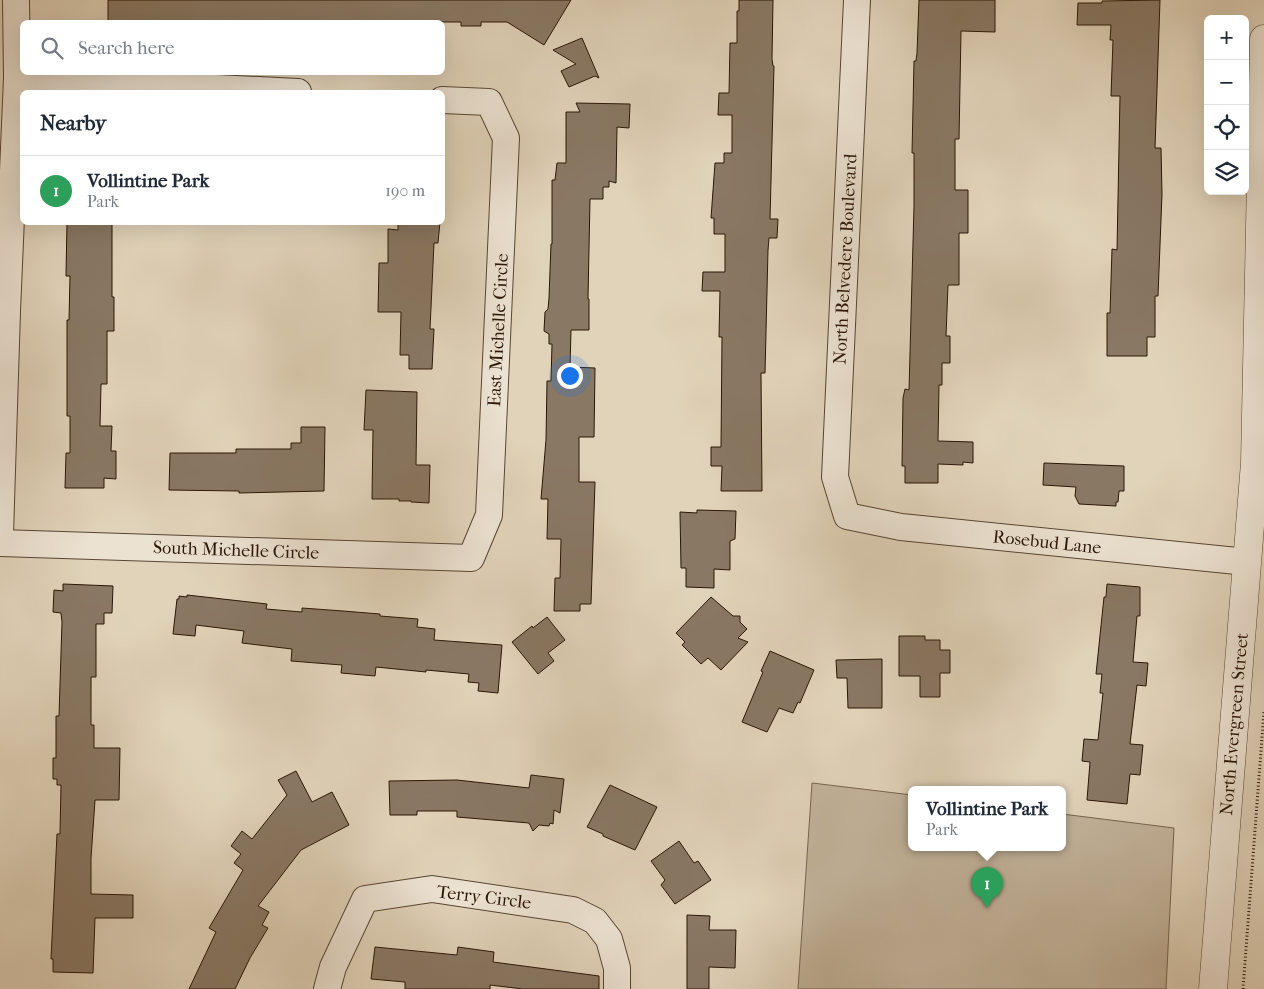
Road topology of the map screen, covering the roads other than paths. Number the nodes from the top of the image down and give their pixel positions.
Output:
1 (16, 0) edge
2 (857, 0) edge
3 (1264, 39) edge
4 (17, 78) junction
5 (258, 90) edge
6 (445, 100) edge
7 (3, 311) edge
8 (1259, 463) edge
9 (847, 516) joint
10 (0, 535) edge
11 (0, 543) edge
12 (471, 558) joint
13 (1247, 562) junction
14 (327, 989) edge
15 (617, 989) edge
16 (1212, 989) edge

1 - 4 street
2 - 9 street, North Belvedere Boulevard
3 - 8 street, North Evergreen Street
4 - 5 street
4 - 7 street
6 - 12 street, East Michelle Circle
7 - 10 street
8 - 13 street, North Evergreen Street
9 - 13 street, Rosebud Lane
11 - 12 street, South Michelle Circle
13 - 16 street, North Evergreen Street
14 - 15 street, Terry Circle

